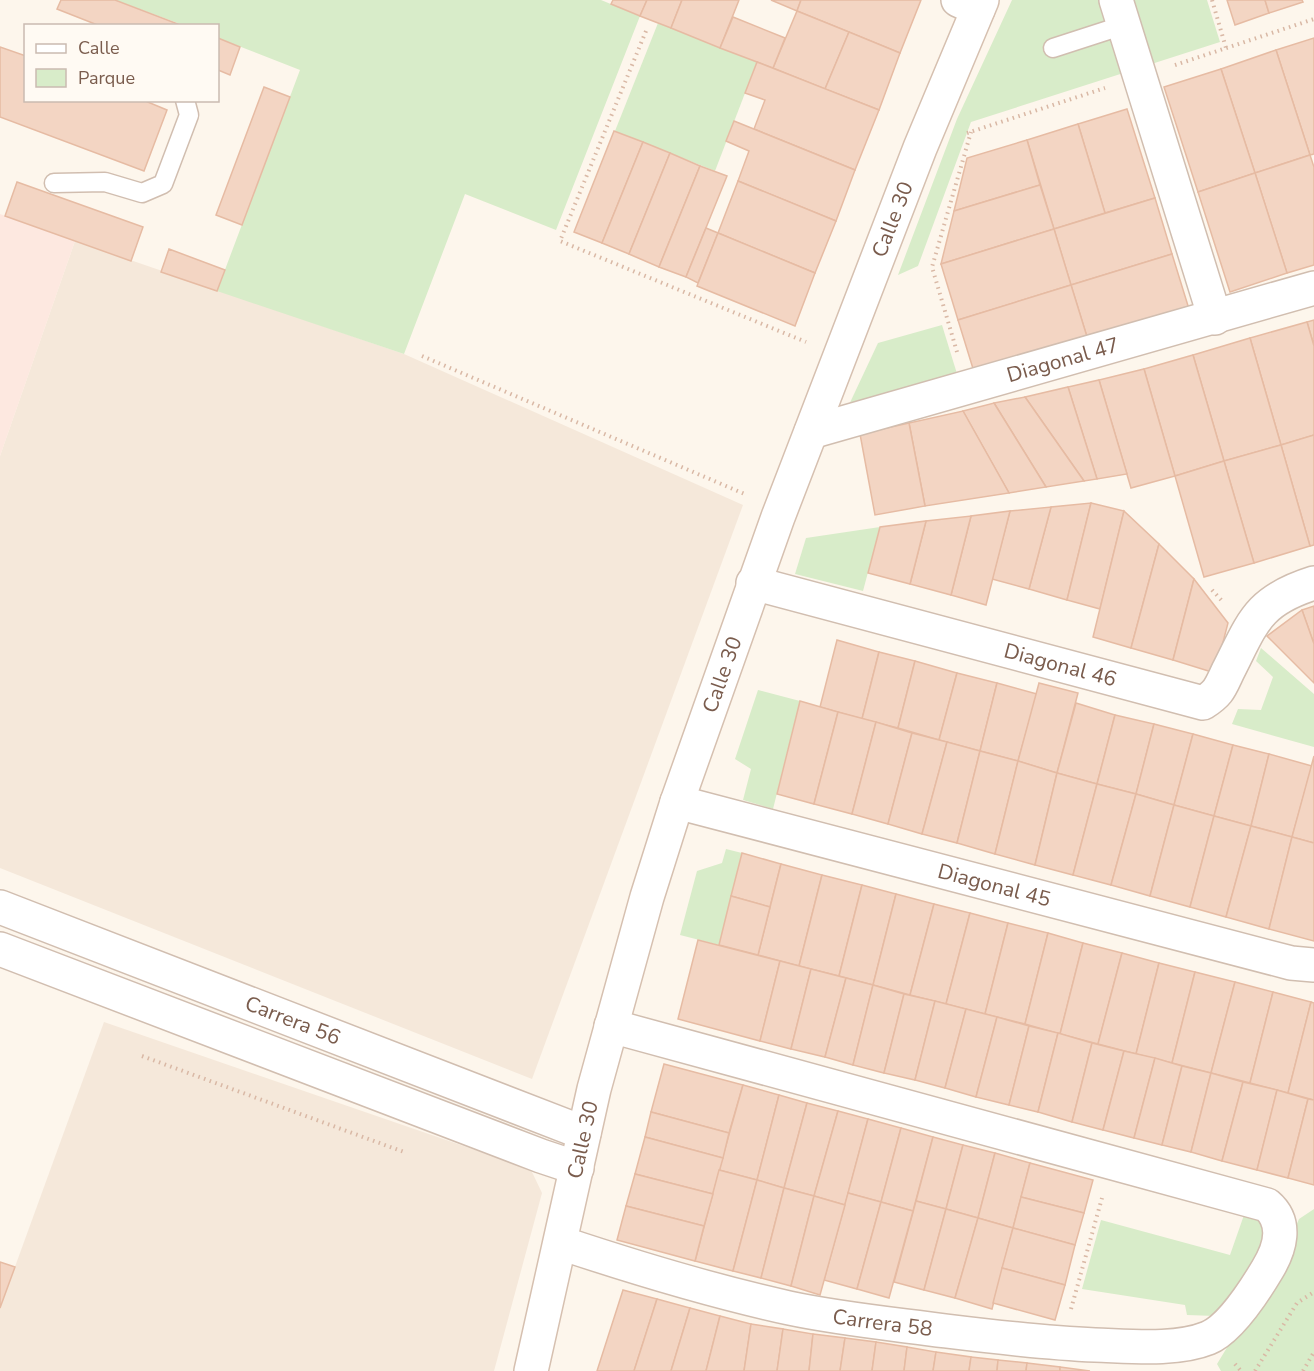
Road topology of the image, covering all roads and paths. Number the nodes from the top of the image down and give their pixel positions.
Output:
1 (1212, 0) edge
2 (973, 3) edge
3 (1120, 13) edge
4 (646, 31) dead end
5 (1053, 48) dead end
6 (1226, 48) dead end
7 (186, 102) edge
8 (972, 131) dead end
9 (54, 183) dead end
10 (1314, 288) edge
11 (1215, 318) junction
12 (422, 356) dead end
13 (840, 356) junction
14 (967, 388) junction
15 (811, 432) junction
16 (781, 510) junction
17 (753, 583) junction
18 (1314, 583) edge
19 (677, 802) junction
20 (0, 907) edge
21 (0, 949) edge
22 (1314, 965) edge
23 (611, 1026) junction
24 (142, 1056) dead end
25 (584, 1133) junction
26 (404, 1152) dead end
27 (1112, 1162) junction
28 (577, 1168) junction
29 (561, 1243) junction
30 (1314, 1292) edge
31 (1061, 1344) junction
32 (1314, 1352) edge
33 (531, 1371) edge
34 (1255, 1371) edge
35 (1303, 1371) edge

1 - 6 path
2 - 13 street, Calle 30
3 - 5 lane
3 - 11 street
4 - 13 path
7 - 9 lane
8 - 14 path
10 - 11 street, Diagonal 47
11 - 14 street, Diagonal 47
12 - 16 path
13 - 15 street, Calle 30
14 - 15 street, Diagonal 47
15 - 16 street, Calle 30
16 - 17 street, Calle 30
17 - 18 street, Diagonal 46
17 - 19 street, Calle 30
19 - 22 street, Diagonal 45
19 - 23 street, Calle 30
20 - 25 street, Carrera 56
21 - 28 street, Carrera 56
23 - 25 street, Calle 30
23 - 27 street
24 - 26 path
25 - 28 street, Calle 30
27 - 31 path
27 - 31 street, Carrera 58
28 - 29 street, Calle 30
29 - 31 street, Carrera 58
29 - 33 street, Calle 30
30 - 34 path
32 - 35 path

